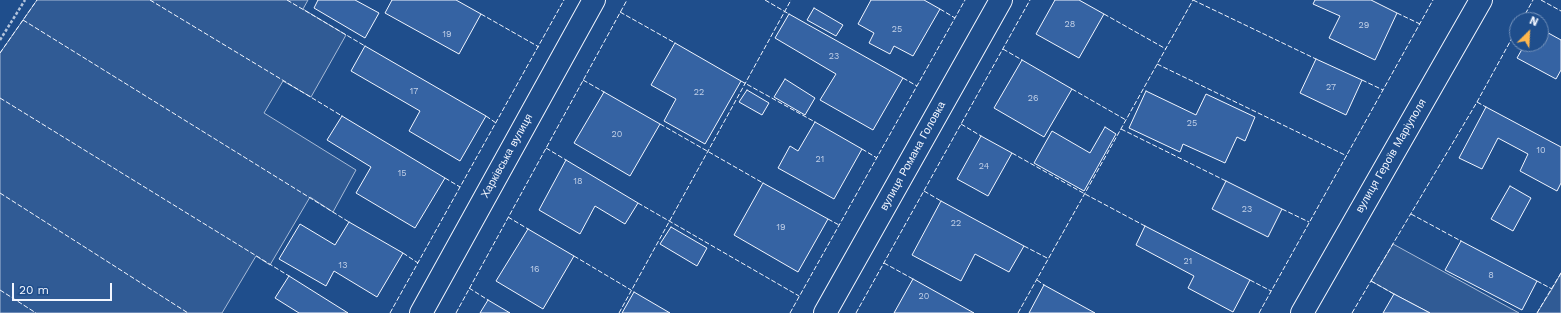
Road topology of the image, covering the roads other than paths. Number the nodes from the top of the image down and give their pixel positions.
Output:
1 (594, 0) edge
2 (1001, 0) edge
3 (1481, 0) edge
4 (420, 313) edge
5 (826, 313) edge
6 (1302, 313) edge

1 - 4 street, Харківська вулиця
2 - 5 street, вулиця Романа Головка
3 - 6 street, вулиця Героїв Маріуполя

